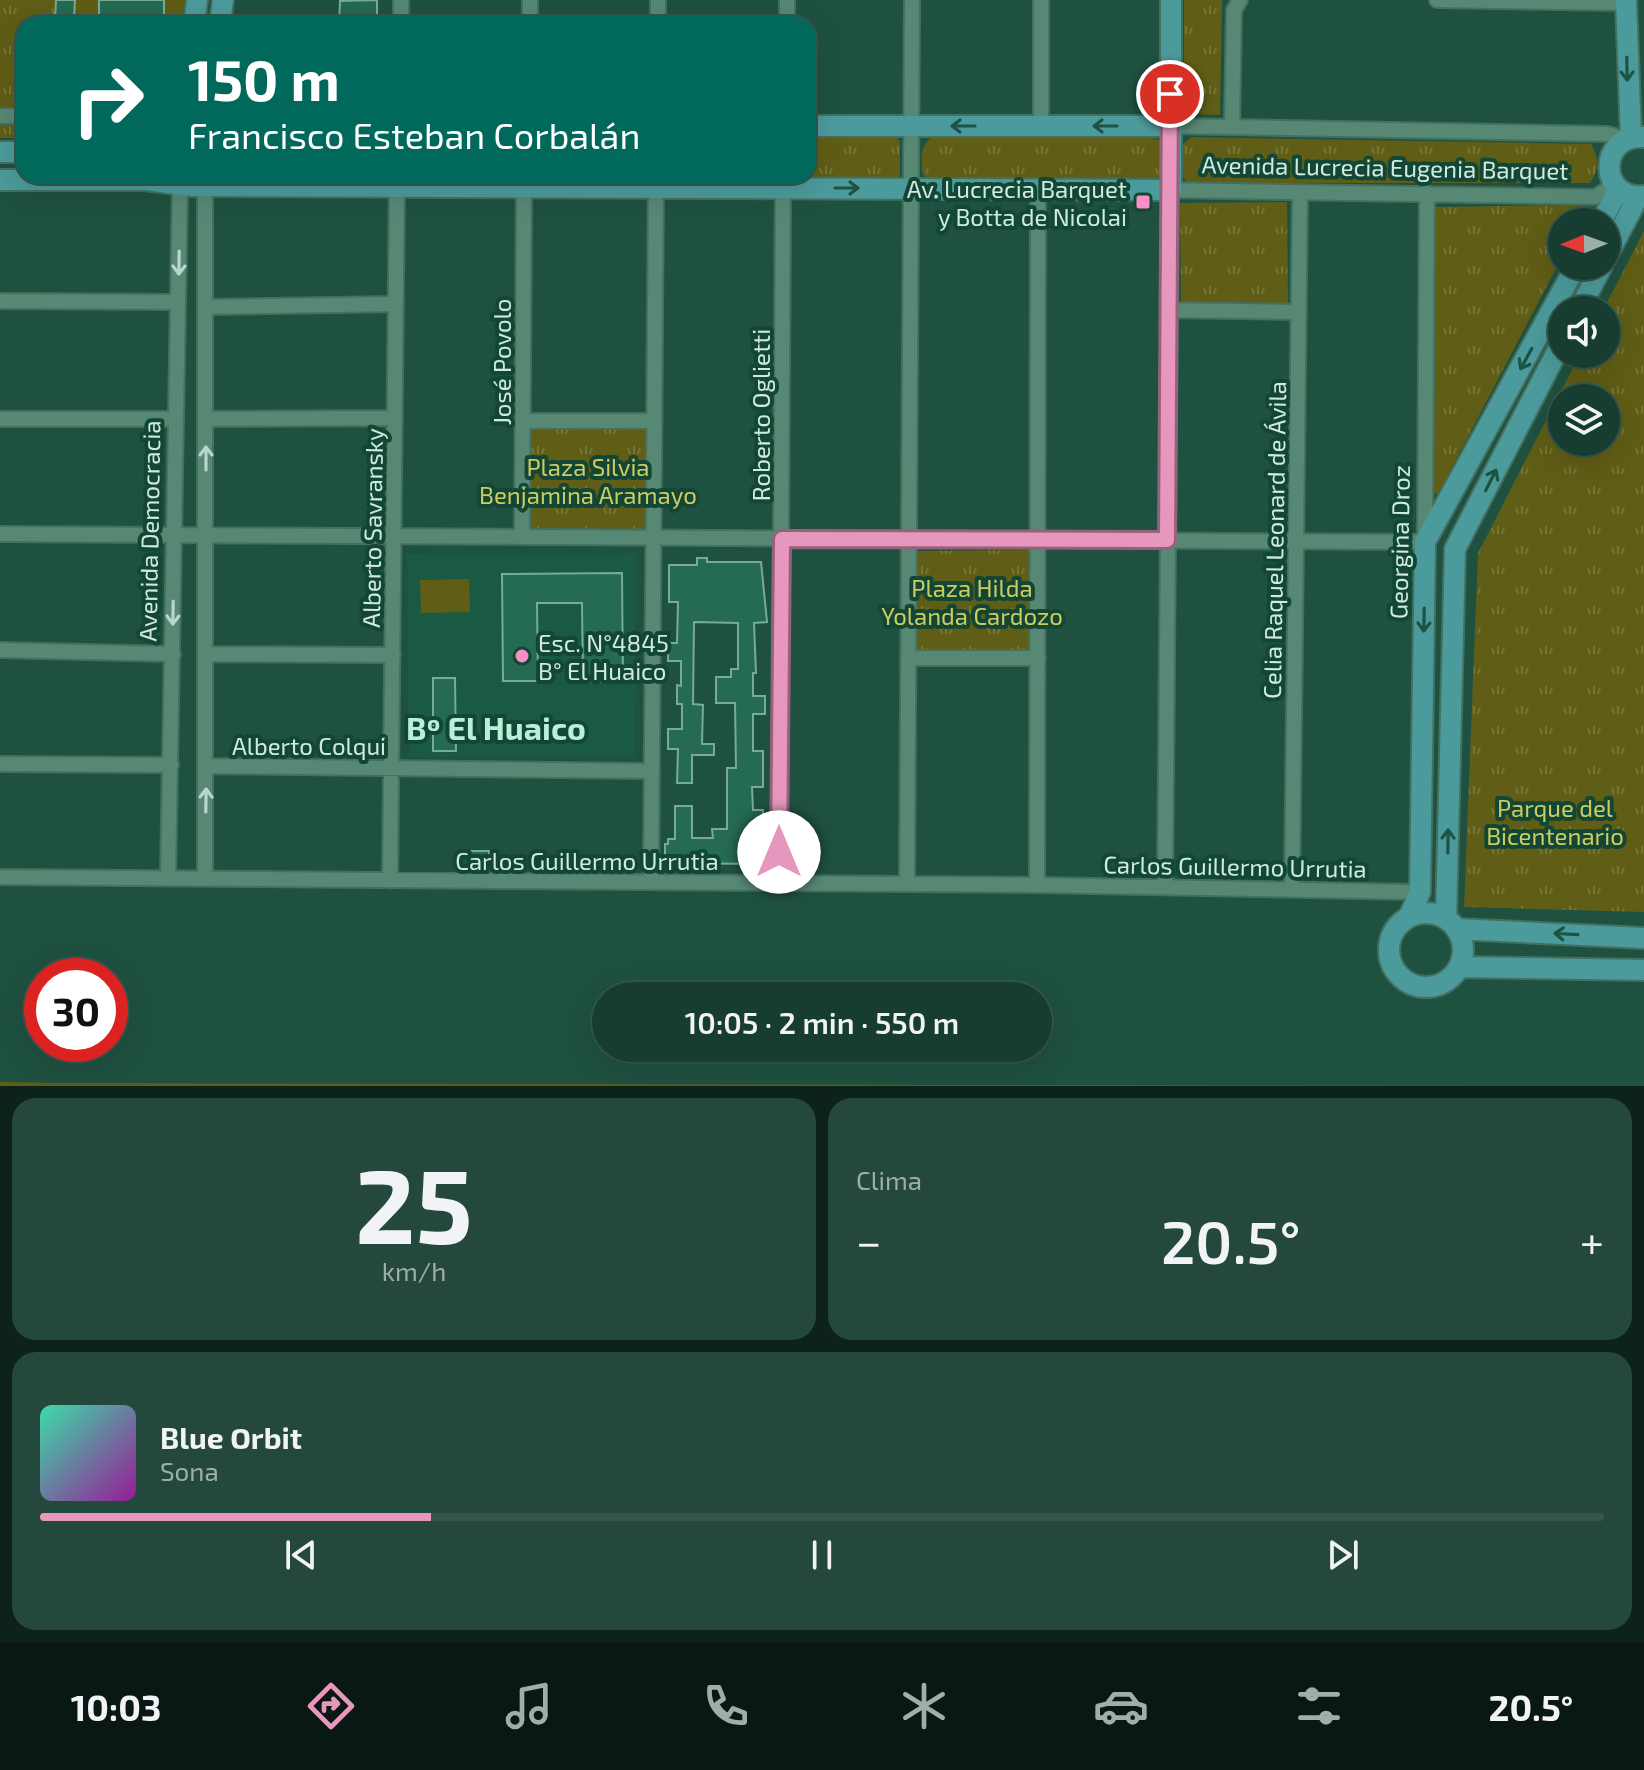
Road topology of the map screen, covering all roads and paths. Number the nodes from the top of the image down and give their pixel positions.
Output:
1 (912, 0) edge
2 (1041, 0) edge
3 (1171, 0) edge
4 (1240, 0) edge
5 (1437, 0) edge
6 (1626, 1) edge
7 (816, 126) edge
8 (910, 126) junction
9 (1041, 126) junction
10 (1170, 126) junction
11 (1232, 126) junction
12 (1633, 138) edge
13 (176, 184) edge
14 (211, 184) edge
15 (397, 184) edge
16 (448, 184) edge
17 (603, 184) edge
18 (656, 184) edge
19 (698, 184) edge
20 (524, 187) junction
21 (911, 187) junction
22 (783, 188) junction
23 (1038, 189) junction
24 (1171, 190) junction
25 (1300, 192) junction
26 (1629, 192) edge
27 (1427, 193) junction
28 (1614, 208) edge
29 (1620, 218) edge
30 (1568, 280) edge
31 (0, 301) edge
32 (178, 302) junction
33 (396, 304) junction
34 (206, 307) junction
35 (1170, 310) junction
36 (1298, 312) junction
37 (1549, 368) edge
38 (395, 418) junction
39 (0, 419) edge
40 (176, 419) junction
41 (206, 419) junction
42 (523, 421) junction
43 (654, 421) junction
44 (0, 534) edge
45 (175, 535) junction
46 (206, 536) junction
47 (394, 537) junction
48 (522, 537) junction
49 (653, 538) junction
50 (782, 539) junction
51 (908, 540) junction
52 (1039, 540) junction
53 (1167, 540) junction
54 (1296, 542) junction
55 (1425, 542) junction
56 (0, 650) edge
57 (173, 654) junction
58 (206, 654) junction
59 (393, 655) junction
60 (910, 658) junction
61 (1038, 658) junction
62 (0, 764) edge
63 (171, 765) junction
64 (206, 766) junction
65 (391, 767) junction
66 (652, 771) junction
67 (0, 877) edge
68 (168, 877) junction
69 (205, 878) junction
70 (390, 881) junction
71 (651, 882) junction
72 (779, 883) junction
73 (907, 884) junction
74 (1037, 885) junction
75 (1165, 887) junction
76 (1292, 888) junction
77 (1417, 892) junction
78 (1409, 917) junction
79 (1451, 924) junction
80 (1644, 938) edge
81 (1460, 967) junction
82 (1644, 970) edge

1 - 8 street
2 - 9 street
3 - 10 street
4 - 11 street
5 - 6 street
6 -> 12 street
7 - 8 street, Avenida Lucrecia Eugenia Barquet
9 -> 8 street, Avenida Lucrecia Eugenia Barquet
8 - 21 street
10 -> 9 street, Avenida Lucrecia Eugenia Barquet
10 - 11 street, Avenida Lucrecia Eugenia Barquet
10 - 24 street
11 - 12 street, Avenida Lucrecia Eugenia Barquet
12 - 26 street
13 -> 32 street, Avenida Democracia
14 - 34 street
15 - 33 street, Alberto Savransky
16 - 20 street, Avenida Lucrecia Eugenia Barquet
17 - 20 street, Avenida Lucrecia Eugenia Barquet
18 - 43 street
19 - 22 street, Avenida Lucrecia Eugenia Barquet
20 - 42 street, José Povolo
22 -> 21 street, Avenida Lucrecia Eugenia Barquet
21 - 23 street, Avenida Lucrecia Eugenia Barquet
21 - 51 street
22 - 50 street, Roberto Oglietti
23 - 24 street, Avenida Lucrecia Eugenia Barquet
23 - 52 street
24 - 25 street, Avenida Lucrecia Eugenia Barquet
24 - 35 street
25 - 27 street, Avenida Lucrecia Eugenia Barquet
25 - 36 street, Celia Raquel Leonard de Ávila
26 - 27 street, Avenida Lucrecia Eugenia Barquet
26 - 28 street
26 - 29 street
27 - 55 street, Georgina Droz
30 -> 55 street
31 - 32 street
32 - 40 street, Avenida Democracia
33 - 34 street
33 - 38 street, Alberto Savransky
34 - 41 street
35 - 36 street
35 - 53 street
36 - 54 street, Celia Raquel Leonard de Ávila
79 -> 37 street
38 - 41 street
38 - 47 street, Alberto Savransky
39 - 40 street
40 - 45 street, Avenida Democracia
46 -> 41 street
42 - 43 street
42 - 48 street, José Povolo
43 - 49 street
44 - 45 street
45 - 46 street
45 -> 57 street, Avenida Democracia
46 - 47 street
46 - 58 street
47 - 48 street
47 - 59 street, Alberto Savransky
48 - 49 street
49 - 50 street
49 - 66 street
50 - 51 street
50 - 72 street, Roberto Oglietti
51 - 52 street
51 - 60 street
52 - 53 street
52 - 61 street
53 - 54 street
53 - 75 street
54 - 55 street
54 - 76 street, Celia Raquel Leonard de Ávila
55 -> 77 street, Georgina Droz
56 - 57 street
57 - 63 street, Avenida Democracia
58 - 59 street
58 - 64 street
59 - 65 street, Alberto Savransky
60 - 61 street
60 - 73 street
61 - 74 street
62 - 63 street
63 - 68 street, Avenida Democracia
64 - 65 street, Alberto Colqui
69 -> 64 street
65 - 66 street, Alberto Colqui
65 - 70 street, Alberto Savransky
66 - 71 street
67 - 68 street, Carlos Guillermo Urrutia
68 - 69 street, Carlos Guillermo Urrutia
69 - 70 street, Carlos Guillermo Urrutia
70 - 71 street, Carlos Guillermo Urrutia
71 - 72 street, Carlos Guillermo Urrutia
72 - 73 street, Carlos Guillermo Urrutia
73 - 74 street, Carlos Guillermo Urrutia
74 - 75 street, Carlos Guillermo Urrutia
75 - 76 street, Carlos Guillermo Urrutia
76 - 77 street, Carlos Guillermo Urrutia
77 - 78 street, Georgina Droz
78 - 79 street
78 - 81 street
80 -> 79 street
79 - 81 street
81 - 82 street

